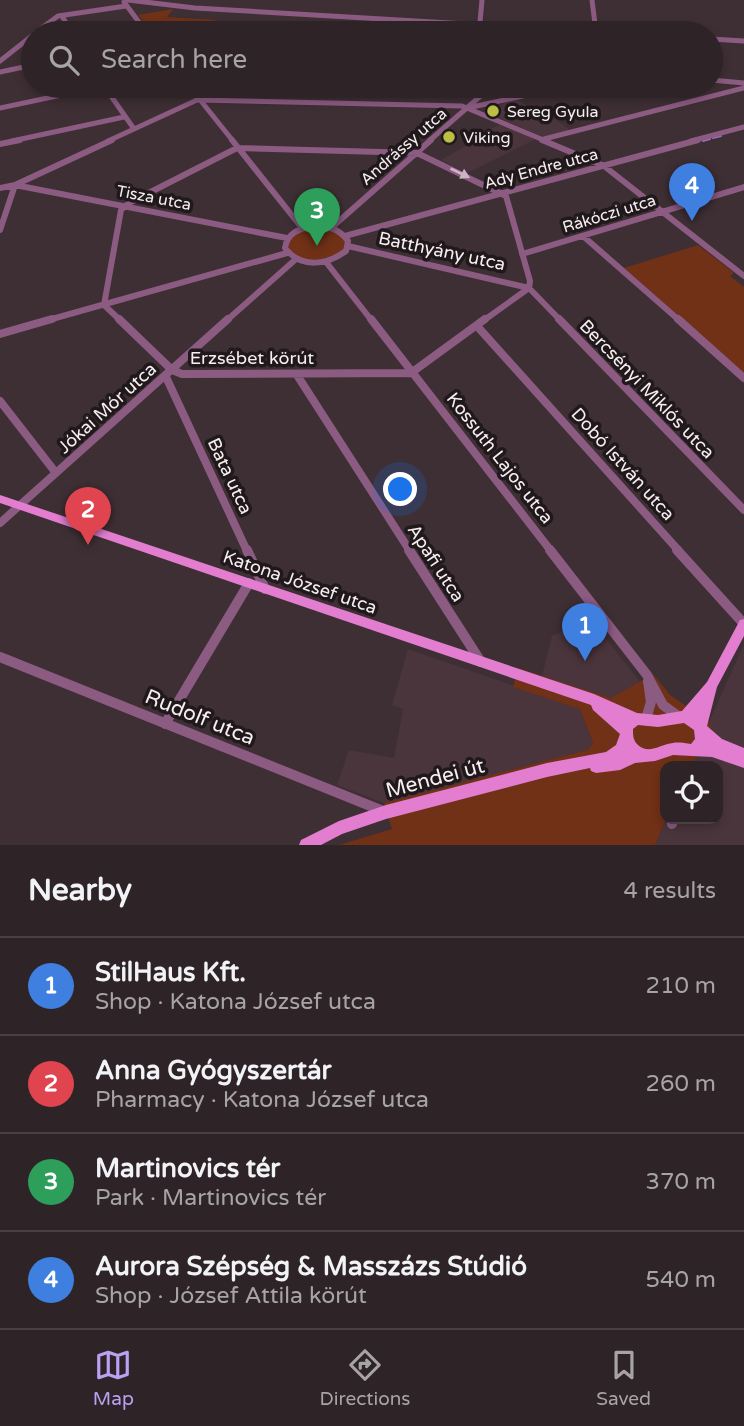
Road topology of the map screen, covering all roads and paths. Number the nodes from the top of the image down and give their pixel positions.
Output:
1 (482, 0) edge
2 (592, 0) edge
3 (127, 2) edge
4 (62, 16) junction
5 (50, 21) edge
6 (65, 21) edge
7 (139, 21) edge
8 (414, 21) edge
9 (481, 21) edge
10 (595, 21) edge
11 (723, 39) edge
12 (744, 40) edge
13 (21, 44) edge
14 (0, 61) edge
15 (21, 68) edge
16 (0, 72) edge
17 (723, 82) edge
18 (744, 85) edge
19 (723, 91) edge
20 (47, 98) edge
21 (112, 98) edge
22 (479, 98) edge
23 (514, 98) edge
24 (696, 98) edge
25 (200, 100) junction
26 (0, 108) edge
27 (469, 108) junction
28 (124, 117) junction
29 (134, 129) junction
30 (742, 130) edge
31 (544, 139) junction
32 (0, 144) edge
33 (237, 148) junction
34 (417, 153) junction
35 (604, 166) junction
36 (15, 185) junction
37 (744, 187) edge
38 (0, 188) edge
39 (735, 190) junction
40 (503, 193) junction
41 (744, 196) edge
42 (123, 206) junction
43 (662, 212) junction
44 (0, 228) edge
45 (302, 228) junction
46 (331, 228) junction
47 (345, 236) junction
48 (583, 236) junction
49 (287, 238) junction
50 (348, 246) junction
51 (287, 253) junction
52 (522, 254) junction
53 (296, 259) junction
54 (326, 262) junction
55 (744, 276) edge
56 (529, 288) junction
57 (104, 305) junction
58 (477, 326) junction
59 (0, 334) edge
60 (411, 373) junction
61 (169, 374) junction
62 (297, 374) junction
63 (744, 378) edge
64 (0, 401) edge
65 (56, 473) junction
66 (0, 499) edge
67 (20, 506) junction
68 (744, 510) edge
69 (0, 523) edge
70 (249, 583) junction
71 (265, 589) junction
72 (744, 624) edge
73 (0, 657) edge
74 (481, 662) junction
75 (647, 675) junction
76 (711, 686) junction
77 (588, 699) junction
78 (682, 716) junction
79 (641, 719) junction
80 (165, 724) junction
81 (700, 729) junction
82 (626, 734) junction
83 (694, 750) junction
84 (744, 754) edge
85 (642, 755) junction
86 (744, 762) edge
87 (578, 764) junction
88 (386, 813) junction
89 (306, 845) edge

1 - 9 street
2 - 10 street
3 - 4 street
3 - 7 street
3 - 8 street
4 - 5 street
4 - 6 street
11 - 12 street
13 - 14 street
15 - 16 street
17 - 18 street
18 - 19 street
20 - 26 street
21 - 28 street
22 - 27 street, Andrássy utca
23 - 27 street
24 - 31 street
25 - 27 street
25 - 29 street
25 - 33 street
27 - 31 street
27 - 34 street, Andrássy utca
28 - 29 street
28 - 32 street
29 - 36 street
30 - 35 street, Ady Endre utca
31 - 35 street
33 - 34 street
33 - 42 street
33 - 45 street
34 -> 40 street
34 - 46 street, Andrássy utca
35 - 40 street, Ady Endre utca
35 - 43 street
36 - 38 street
36 - 42 street, Tisza utca
36 - 44 street
37 - 39 street, Rákóczi utca
39 - 41 street
39 - 43 street, Rákóczi utca
40 - 47 street, Ady Endre utca
40 - 52 street
42 - 49 street, Tisza utca
42 - 57 street
43 - 48 street, Rákóczi utca
43 - 55 street
45 - 46 street
45 - 49 street
46 - 47 street
47 - 50 street
48 - 52 street, Rákóczi utca
48 - 63 street
49 - 51 street
50 - 54 street
50 - 56 street, Batthyány utca
51 - 53 street
51 - 57 street
52 - 56 street
53 - 54 street
53 - 61 street, Jókai Mór utca
54 - 60 street, Kossuth Lajos utca
56 - 58 street
56 - 68 street, Bercsényi Miklós utca
57 - 59 street
57 - 61 street, Erzsébet körút
58 - 60 street
58 - 72 street, Dobó István utca
60 - 62 street, Erzsébet körút
60 - 75 street, Kossuth Lajos utca
61 - 62 street, Erzsébet körút
61 - 65 street, Jókai Mór utca
61 - 71 street, Bata utca
62 - 74 street, Apafi utca
64 - 65 street
65 - 67 street, Jókai Mór utca
66 - 67 main road, Katona József utca
67 - 69 street, Jókai Mór utca
67 - 70 main road, Katona József utca
70 - 71 main road, Katona József utca
70 - 80 street
71 - 74 main road, Katona József utca
72 - 76 main road
73 - 80 street, Rudolf utca
74 - 77 main road, Katona József utca
75 - 78 street, Kossuth Lajos utca
75 - 79 street
76 - 78 main road
76 - 81 main road
77 - 79 main road, Katona József utca
77 - 82 main road, Katona József utca
78 - 79 main road
78 - 81 main road
79 - 82 main road, Mendei út
80 - 88 street, Rudolf utca
81 - 83 main road
81 - 84 main road
82 - 85 main road, Katona József utca
82 - 87 main road, Mendei út
83 - 85 main road
83 - 86 main road
85 - 87 main road
87 - 88 main road, Mendei út
88 - 89 main road, Mendei út

